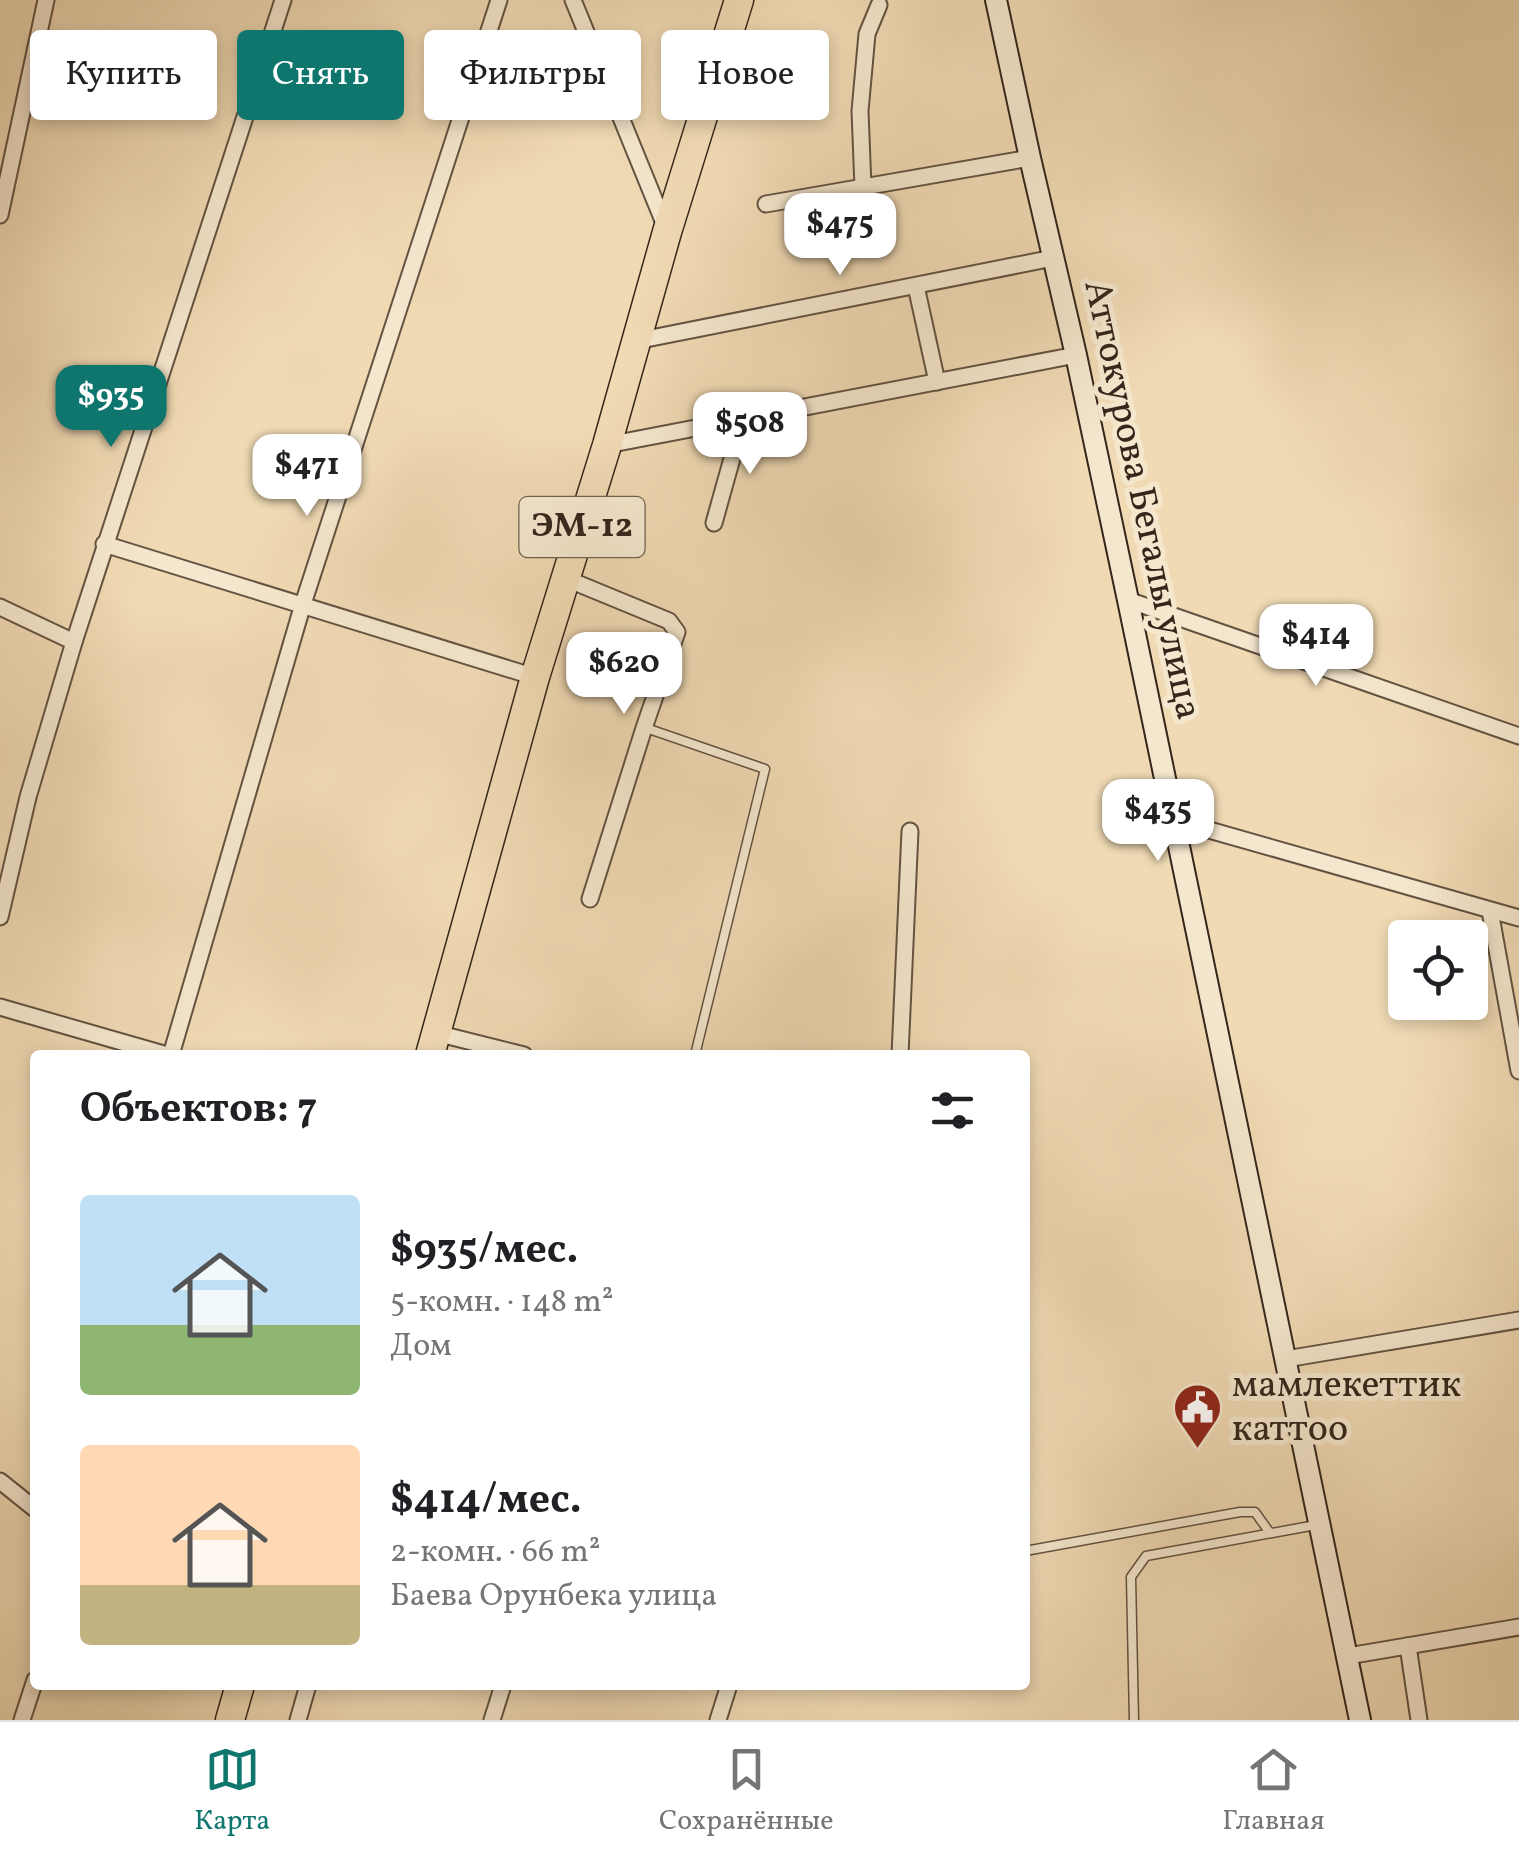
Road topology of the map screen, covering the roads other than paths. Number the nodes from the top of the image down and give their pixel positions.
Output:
1 (46, 0) edge
2 (283, 0) edge
3 (499, 0) edge
4 (572, 0) edge
5 (739, 0) edge
6 (996, 0) edge
7 (879, 5) dead end
8 (1030, 158) junction
9 (864, 187) junction
10 (766, 204) dead end
11 (0, 215) edge
12 (667, 232) junction
13 (1053, 258) junction
14 (916, 286) junction
15 (636, 341) junction
16 (1076, 355) junction
17 (938, 382) junction
18 (743, 419) junction
19 (607, 445) junction
20 (714, 524) dead end
21 (104, 544) junction
22 (567, 579) junction
23 (1128, 600) junction
24 (303, 604) junction
25 (0, 607) edge
26 (74, 642) junction
27 (535, 677) junction
28 (644, 728) junction
29 (1519, 736) edge
30 (1174, 820) junction
31 (910, 831) dead end
32 (590, 898) dead end
33 (1490, 910) junction
34 (0, 916) edge
35 (1519, 918) edge
36 (0, 1007) edge
37 (433, 1044) edge
38 (151, 1050) edge
39 (170, 1050) edge
40 (482, 1050) edge
41 (696, 1050) edge
42 (900, 1050) edge
43 (1519, 1071) edge
44 (1519, 1320) edge
45 (1286, 1359) junction
46 (0, 1481) edge
47 (30, 1505) edge
48 (1320, 1524) junction
49 (1270, 1533) junction
50 (1030, 1550) edge
51 (1519, 1628) edge
52 (1408, 1646) junction
53 (1348, 1656) junction
54 (32, 1690) edge
55 (239, 1690) edge
56 (307, 1690) edge
57 (501, 1690) edge
58 (728, 1690) edge
59 (22, 1720) edge
60 (230, 1720) edge
61 (298, 1720) edge
62 (492, 1720) edge
63 (718, 1720) edge
64 (1134, 1720) edge
65 (1360, 1720) edge
66 (1419, 1720) edge

1 - 11 street
2 - 21 street
3 - 24 street
4 - 12 street
5 - 12 highway, ЭМ-12
6 - 8 main road, Аттокурова Бегалы улица
7 - 9 street
8 - 9 street
8 - 13 main road, Аттокурова Бегалы улица
9 - 10 street
12 - 15 highway, ЭМ-12
13 - 14 street
13 - 16 main road, Аттокурова Бегалы улица
14 - 15 street
14 - 17 street
15 - 19 highway, ЭМ-12
16 - 17 street
16 - 23 main road, Аттокурова Бегалы улица
17 - 18 street
18 - 19 street
18 - 20 street
19 - 22 highway, ЭМ-12
21 - 24 street
21 - 26 street
22 - 27 highway, ЭМ-12
22 - 28 street
23 - 29 street
23 - 30 main road, Аттокурова Бегалы улица
24 - 27 street
24 - 39 street
25 - 26 street
26 - 34 street
27 - 37 highway, ЭМ-12
28 - 32 street
28 - 41 lane
30 - 33 street
30 - 45 main road, Аттокурова Бегалы улица
31 - 42 street
33 - 35 street
33 - 43 street
36 - 38 street
37 - 40 street
44 - 45 street
45 - 48 main road, Аттокурова Бегалы улица
46 - 47 street
48 - 49 lane
48 - 53 main road, Аттокурова Бегалы улица
49 - 50 lane
49 - 64 lane
51 - 52 street
52 - 53 street
52 - 66 street
53 - 65 main road, Аттокурова Бегалы улица
54 - 59 street
55 - 60 highway
56 - 61 street
57 - 62 street
58 - 63 street

